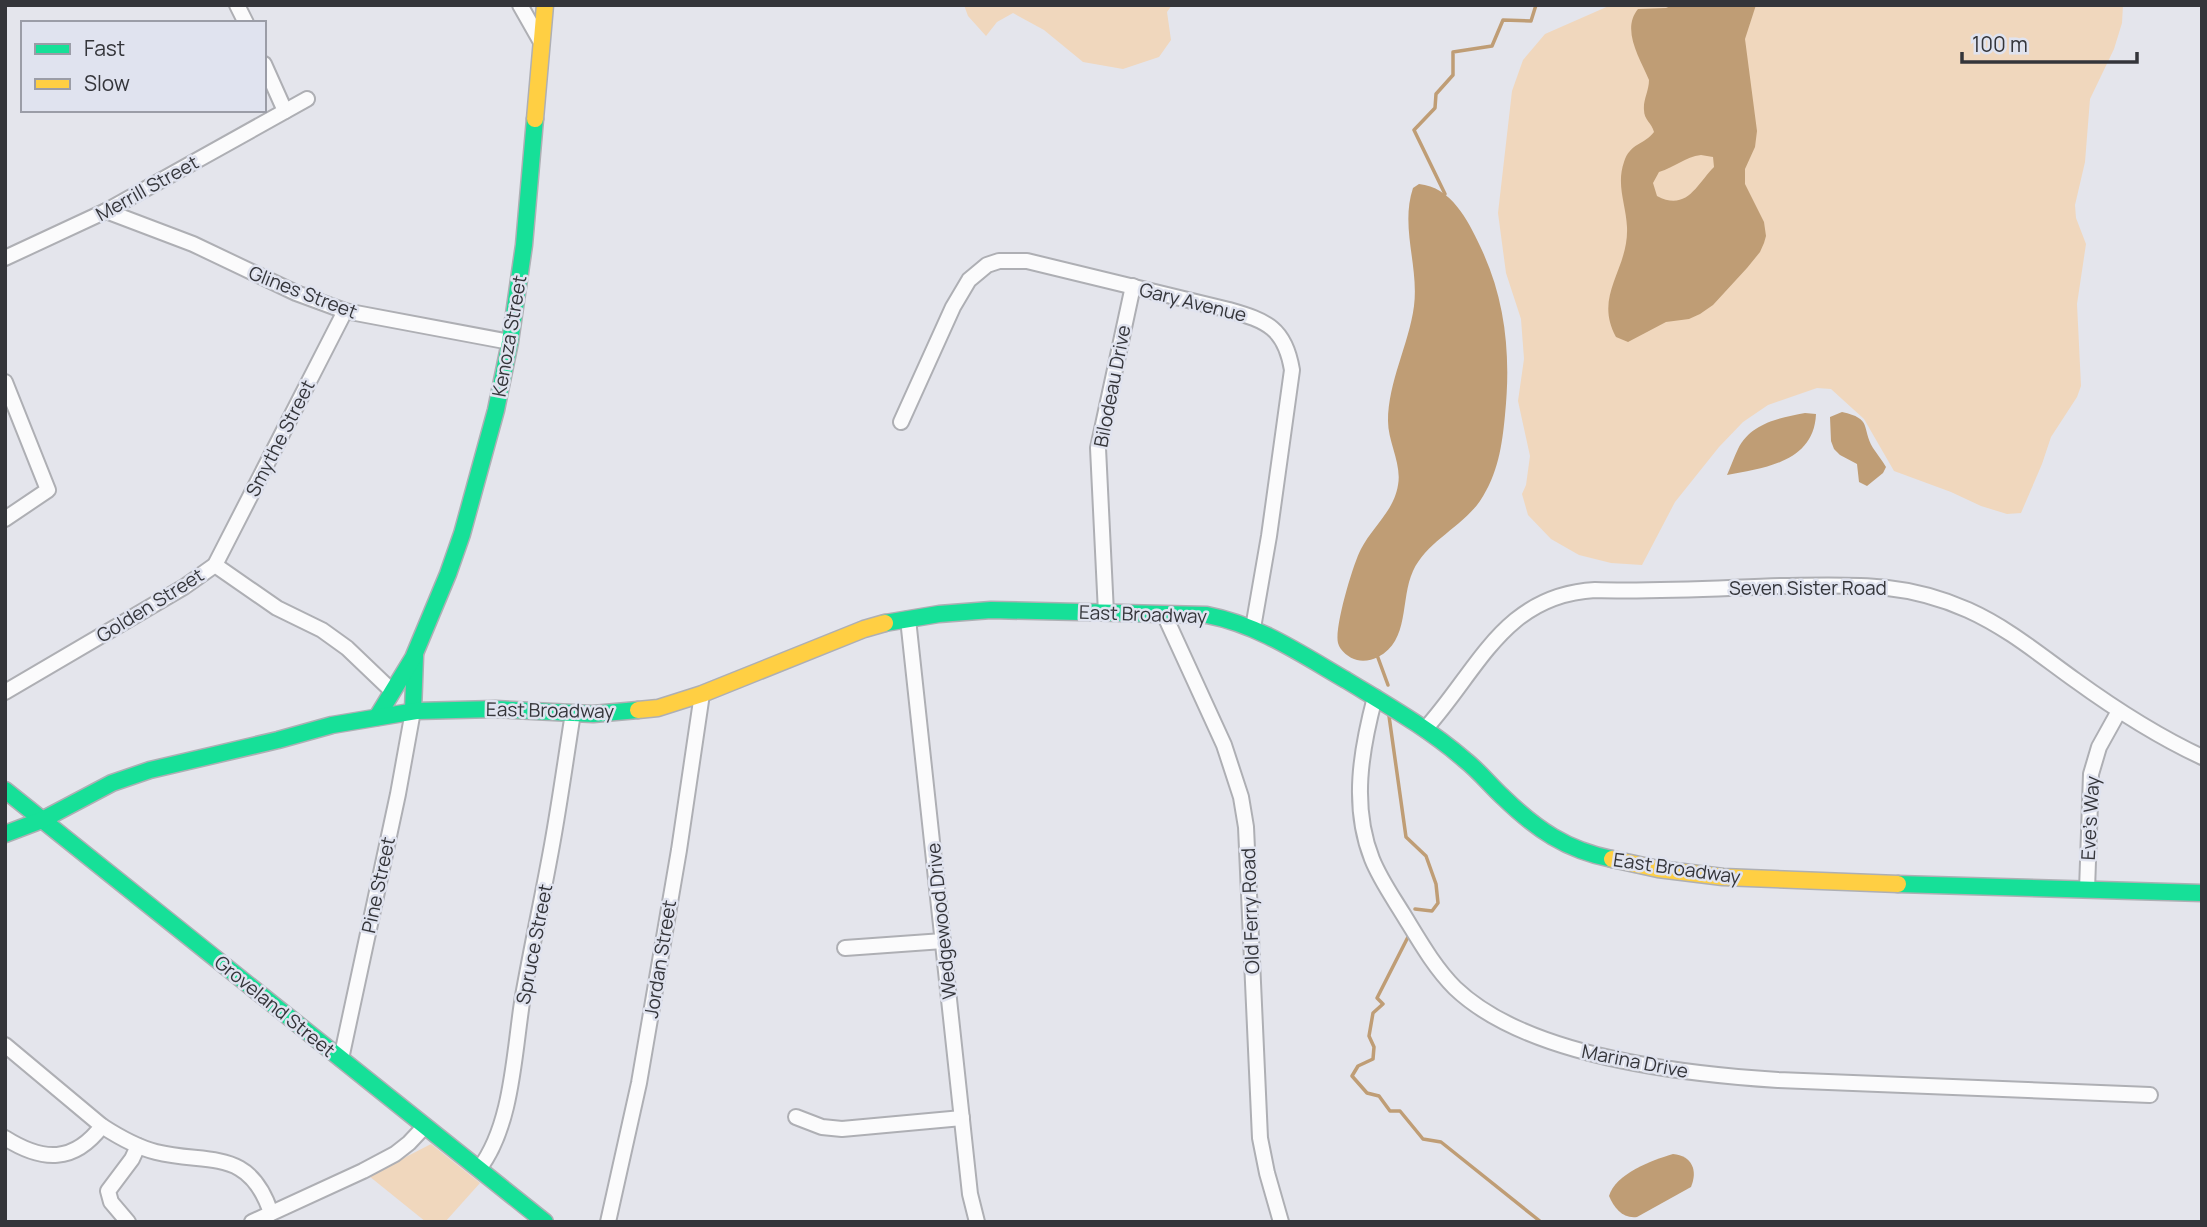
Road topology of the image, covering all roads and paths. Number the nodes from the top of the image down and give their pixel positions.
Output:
1 (237, 5) edge
2 (520, 5) edge
3 (545, 5) edge
4 (245, 21) edge
5 (541, 41) junction
6 (266, 68) edge
7 (307, 99) dead end
8 (285, 111) junction
9 (106, 211) junction
10 (5, 258) edge
11 (1133, 286) junction
12 (345, 311) junction
13 (510, 342) junction
14 (5, 382) edge
15 (901, 422) dead end
16 (5, 519) edge
17 (215, 565) junction
18 (1106, 613) junction
19 (1164, 614) junction
20 (908, 619) junction
21 (1253, 628) junction
22 (415, 654) junction
23 (392, 691) junction
24 (5, 692) edge
25 (702, 694) junction
26 (1375, 697) junction
27 (413, 711) junction
28 (2119, 711) junction
29 (573, 713) junction
30 (377, 717) junction
31 (1426, 727) junction
32 (2202, 757) edge
33 (5, 790) edge
34 (42, 820) junction
35 (5, 834) edge
36 (2087, 890) junction
37 (2202, 892) edge
38 (943, 941) junction
39 (845, 948) dead end
40 (5, 1045) edge
41 (341, 1059) junction
42 (2150, 1095) dead end
43 (796, 1117) dead end
44 (962, 1118) junction
45 (102, 1126) junction
46 (425, 1126) junction
47 (5, 1138) edge
48 (138, 1146) junction
49 (479, 1169) junction
50 (271, 1213) junction
51 (128, 1222) edge
52 (252, 1222) edge
53 (545, 1222) edge
54 (608, 1222) edge
55 (977, 1222) edge
56 (1281, 1222) edge

1 - 4 street
2 - 5 street
3 - 5 street, Kenoza Street
5 - 13 street, Kenoza Street
6 - 8 street
7 - 8 street, Merrill Street
8 - 9 street, Merrill Street
9 - 10 street, Merrill Street
9 - 12 street, Glines Street
11 - 15 street, Gary Avenue
11 - 18 street, Bilodeau Drive
11 - 21 street, Gary Avenue
12 - 13 street, Glines Street
12 - 17 street, Smythe Street
13 - 22 street, Kenoza Street
14 - 16 street
17 - 23 street, Golden Street
17 - 24 street, Golden Street
18 - 19 street, East Broadway
18 - 20 street, East Broadway
19 - 21 street, East Broadway
19 - 56 street, Old Ferry Road
20 - 25 street, East Broadway
20 - 38 street, Wedgewood Drive
21 - 26 street, East Broadway
22 - 23 street, Kenoza Street
22 - 27 street, Kenoza Street
23 - 30 street, Kenoza Street
25 - 29 street, East Broadway
25 - 54 street, Jordan Street
26 - 31 street, East Broadway
26 - 42 street, Marina Drive
27 - 29 street, East Broadway
27 - 30 street, East Broadway
27 - 41 street, Pine Street
28 - 31 street, Seven Sister Road
28 - 32 street, Seven Sister Road
28 - 36 street, Eve's Way
29 - 49 street, Spruce Street
30 - 34 street, East Broadway
31 - 36 street, East Broadway
33 - 34 street, Groveland Street
34 - 35 street, East Broadway
34 - 41 street, Groveland Street
36 - 37 street, East Broadway
38 - 39 street
38 - 44 street, Wedgewood Drive
40 - 45 street
41 - 46 street, Groveland Street
43 - 44 street
44 - 55 street, Wedgewood Drive
45 - 47 street
45 - 48 street
46 - 49 street, Groveland Street
46 - 50 street
48 - 50 street
48 - 51 street
49 - 53 street, Groveland Street
50 - 52 street

